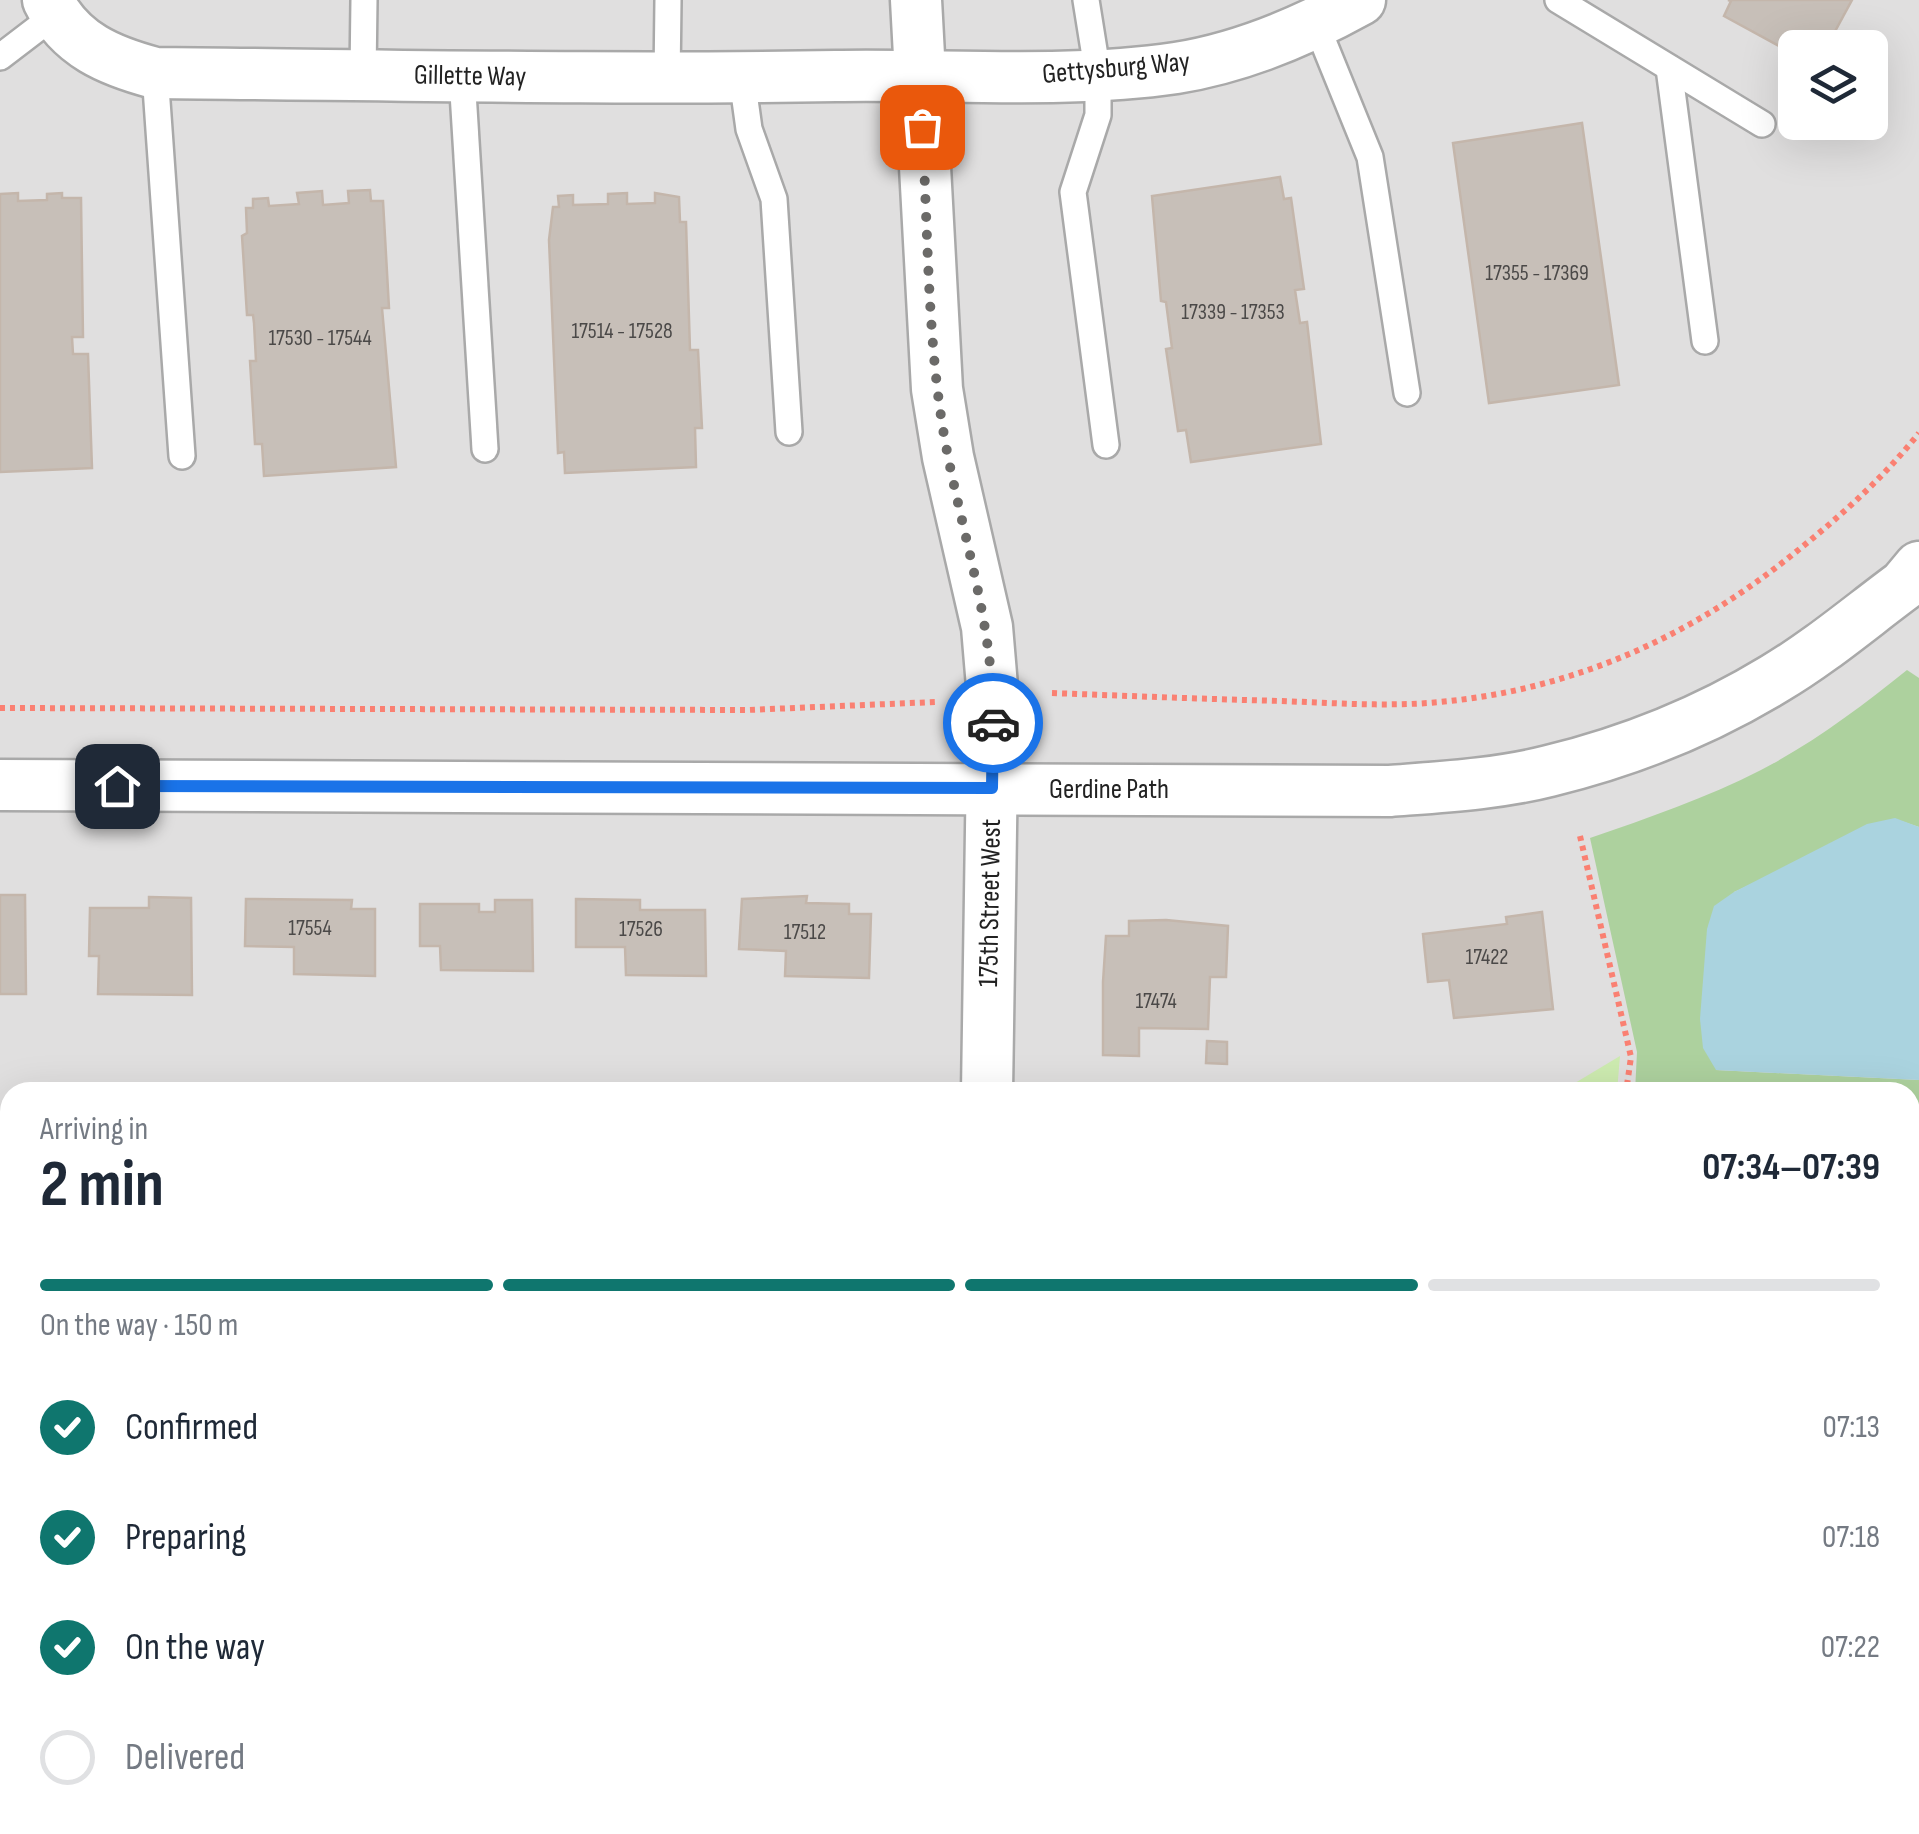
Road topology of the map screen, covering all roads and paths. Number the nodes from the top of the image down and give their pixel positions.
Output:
1 (364, 0) edge
2 (668, 0) edge
3 (916, 0) edge
4 (1086, 0) edge
5 (1360, 0) edge
6 (1558, 0) edge
7 (52, 8) edge
8 (1316, 24) junction
9 (0, 57) edge
10 (1669, 68) junction
11 (156, 73) junction
12 (920, 74) junction
13 (363, 75) junction
14 (462, 76) junction
15 (1098, 76) junction
16 (742, 78) junction
17 (667, 80) junction
18 (1762, 124) dead end
19 (1705, 340) dead end
20 (1407, 393) dead end
21 (788, 432) dead end
22 (1919, 433) edge
23 (1106, 445) dead end
24 (485, 449) dead end
25 (182, 456) dead end
26 (1914, 586) edge
27 (1052, 694) dead end
28 (935, 702) dead end
29 (0, 708) edge
30 (0, 785) edge
31 (992, 788) junction
32 (1580, 836) dead end
33 (988, 1082) edge
34 (1627, 1082) edge

1 - 13 lane
2 - 17 lane
3 - 12 street, 175th Street West
4 - 15 lane
5 - 8 street, Gettysburg Way
6 - 10 lane
7 - 9 lane
7 - 11 street, Gillette Way
8 - 15 street, Gettysburg Way
8 - 20 lane
10 - 18 lane
10 - 19 lane
11 - 13 street, Gillette Way
11 - 25 lane
12 - 15 street, Gettysburg Way
12 - 16 street, Gillette Way
12 - 31 street, 175th Street West
13 - 14 street, Gillette Way
14 - 17 street, Gillette Way
14 - 24 lane
15 - 23 lane
16 - 17 street, Gillette Way
16 - 21 lane
22 - 27 path
26 - 31 street, Gerdine Path
28 - 29 path
30 - 31 street, Gerdine Path
31 - 33 street, 175th Street West
32 - 34 path

